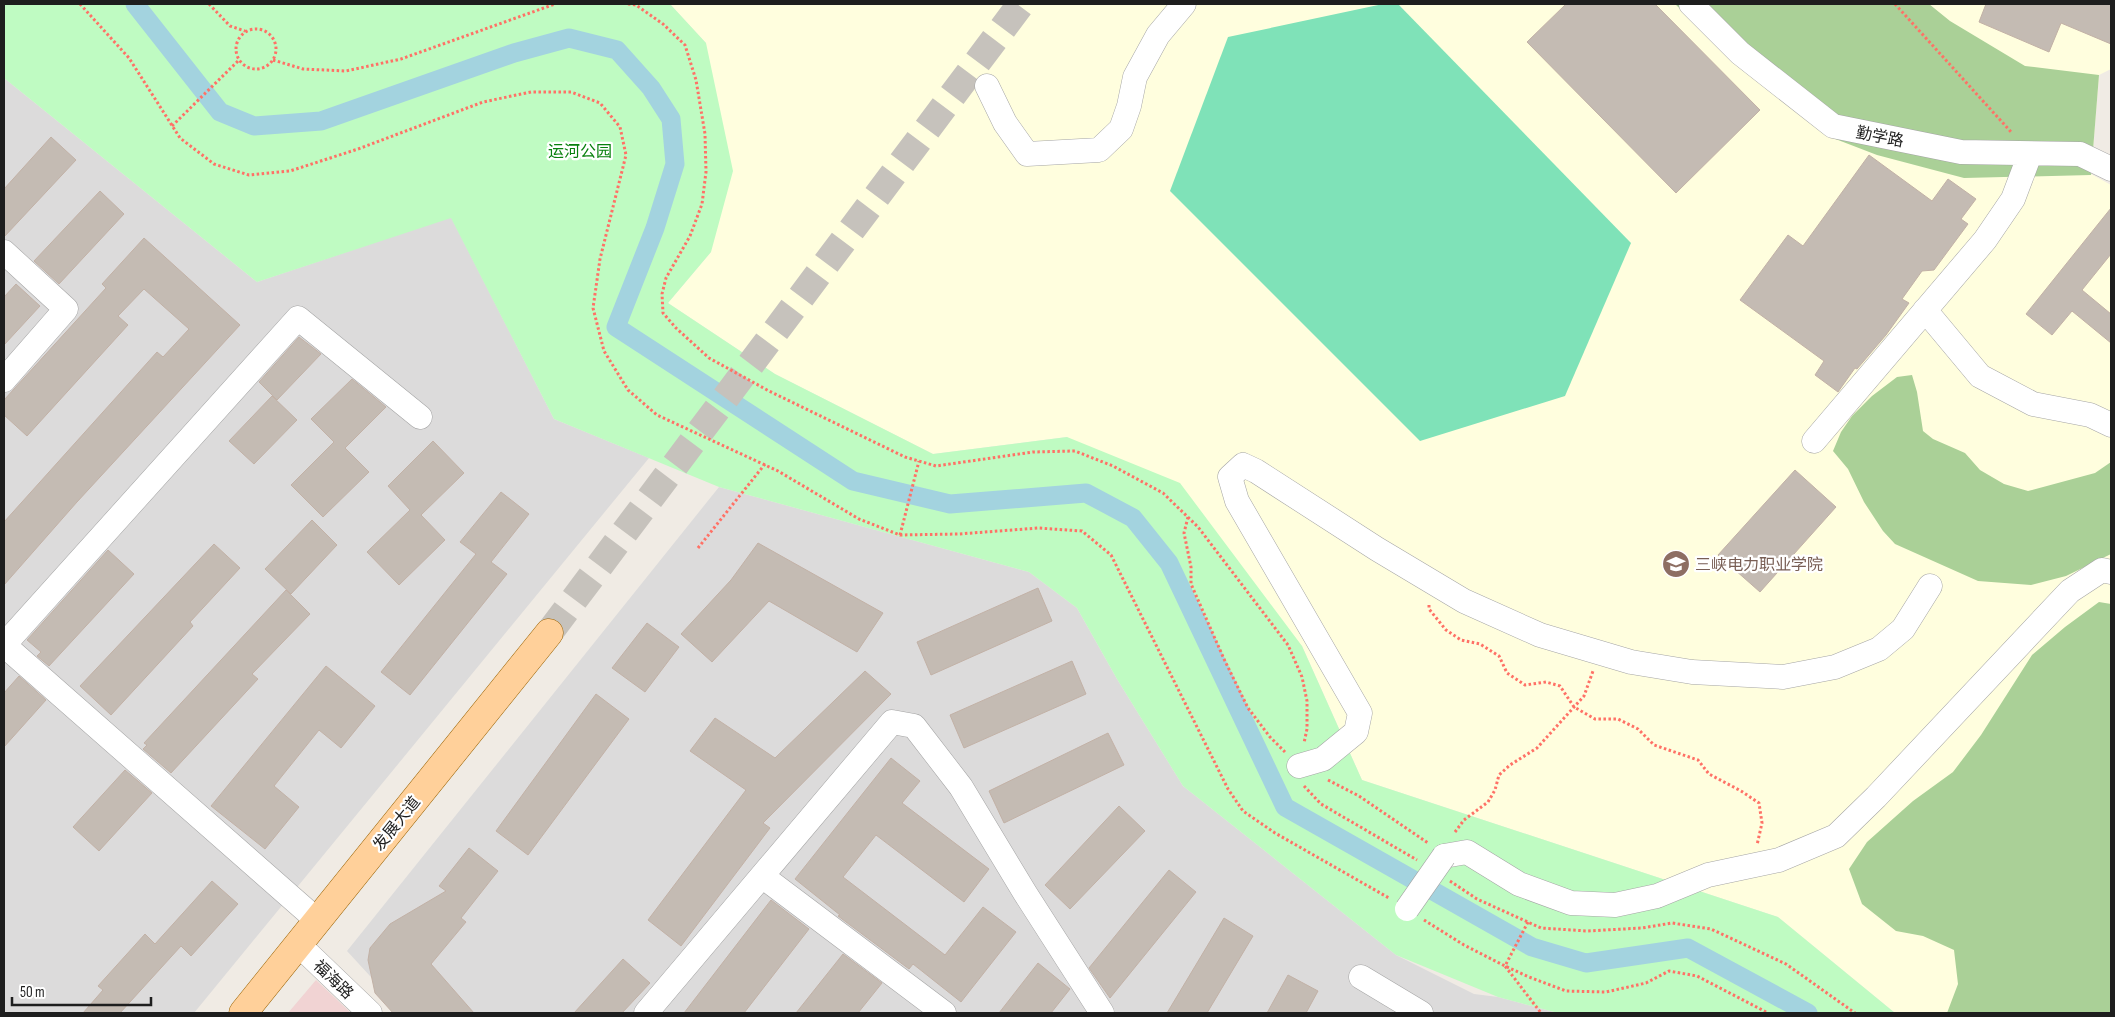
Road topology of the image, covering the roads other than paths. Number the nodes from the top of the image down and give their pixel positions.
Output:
1 (1184, 4) edge
2 (1691, 4) edge
3 (987, 86) dead end
4 (2030, 154) junction
5 (2111, 169) edge
6 (4, 252) edge
7 (1925, 310) junction
8 (4, 380) edge
9 (420, 417) dead end
10 (2111, 424) edge
11 (1814, 441) dead end
12 (2111, 572) edge
13 (1930, 586) dead end
14 (548, 632) tunnel mouth
15 (4, 645) edge
16 (1299, 766) road end
17 (762, 876) junction
18 (1407, 909) road end
19 (318, 921) junction
20 (299, 945) junction
21 (1361, 977) dead end
22 (243, 1013) edge
23 (370, 1013) edge
24 (646, 1013) edge
25 (944, 1013) edge
26 (1102, 1013) edge
27 (1421, 1013) edge

1 - 3 street
2 - 4 street, 勤学路
4 - 5 street, 勤学路
4 - 7 street
6 - 8 street
7 - 10 street
7 - 11 street
9 - 15 street
12 - 18 street, bridge
13 - 16 street
14 - 19 main road, 发展大道
15 - 19 street
17 - 24 street
17 - 25 street
17 - 26 street
19 - 20 main road, 发展大道
20 - 22 main road, 发展大道
20 - 23 street, 福海路
21 - 27 street

